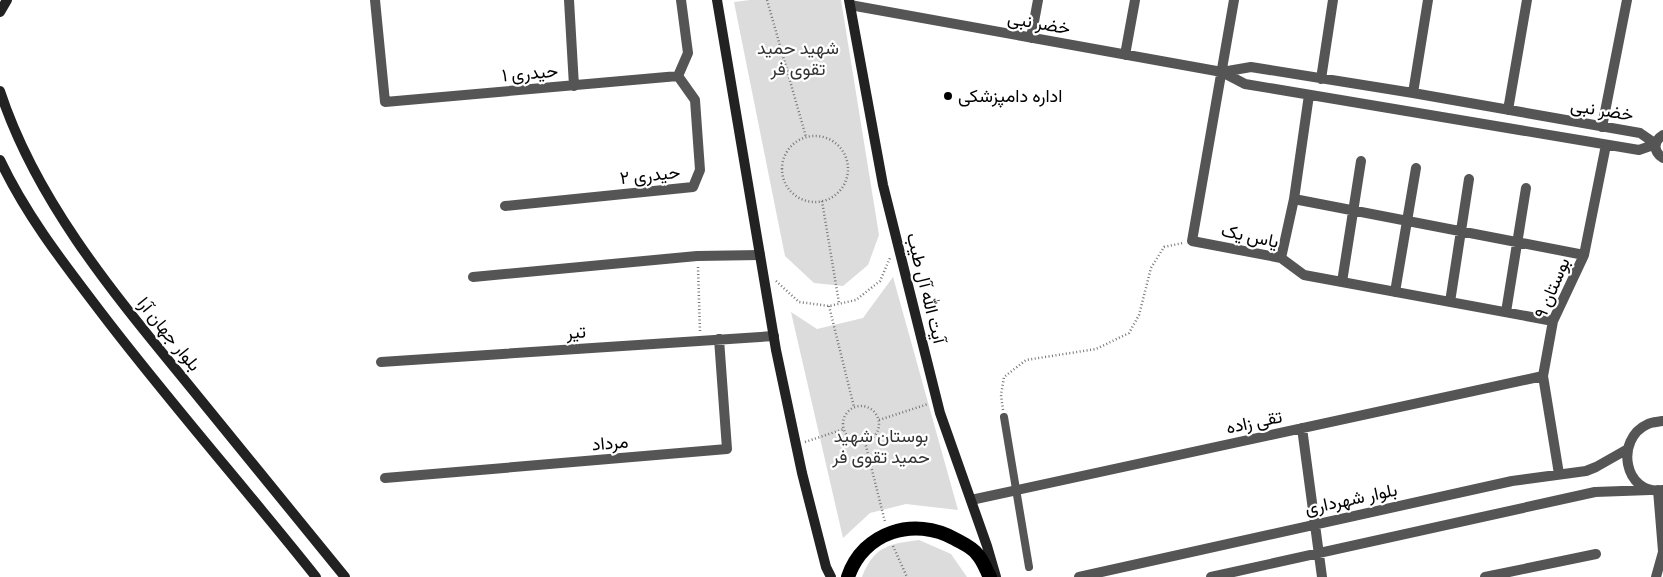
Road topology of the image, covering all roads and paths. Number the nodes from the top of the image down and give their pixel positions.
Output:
1 (7, 0) edge
2 (375, 0) edge
3 (569, 0) edge
4 (681, 0) edge
5 (717, 0) edge
6 (767, 0) edge
7 (1038, 0) edge
8 (1135, 0) edge
9 (1234, 0) edge
10 (1333, 0) edge
11 (1428, 0) edge
12 (1527, 0) edge
13 (1627, 0) edge
14 (849, 2) edge
15 (0, 12) edge
16 (1031, 38) junction
17 (1125, 55) junction
18 (1222, 72) junction
19 (678, 76) junction
20 (1321, 79) junction
21 (574, 86) junction
22 (0, 91) edge
23 (1414, 93) junction
24 (1309, 96) junction
25 (1508, 110) junction
26 (1602, 127) junction
27 (1663, 135) edge
28 (806, 137) junction
29 (1656, 144) junction
30 (1606, 145) junction
31 (1663, 158) edge
32 (0, 160) edge
33 (1360, 161) dead end
34 (1416, 168) dead end
35 (1469, 180) dead end
36 (1526, 188) dead end
37 (1294, 198) junction
38 (822, 201) junction
39 (505, 206) dead end
40 (1353, 210) junction
41 (1407, 221) junction
42 (1461, 231) junction
43 (897, 241) junction
44 (1192, 241) junction
45 (1517, 242) junction
46 (760, 255) junction
47 (1584, 255) junction
48 (697, 256) junction
49 (1281, 258) junction
50 (763, 269) junction
51 (473, 277) dead end
52 (1342, 282) junction
53 (1395, 292) junction
54 (1450, 302) junction
55 (840, 304) junction
56 (829, 306) junction
57 (1506, 312) junction
58 (1553, 321) junction
59 (774, 336) junction
60 (719, 339) junction
61 (700, 340) junction
62 (381, 362) dead end
63 (1543, 376) junction
64 (937, 401) junction
65 (854, 407) junction
66 (1004, 417) joint
67 (879, 420) junction
68 (1663, 421) edge
69 (1302, 428) junction
70 (844, 429) junction
71 (864, 442) junction
72 (797, 445) junction
73 (1626, 450) junction
74 (1559, 474) junction
75 (385, 478) dead end
76 (1016, 490) junction
77 (1657, 490) edge
78 (971, 500) junction
79 (1316, 523) junction
80 (887, 533) junction
81 (1663, 551) edge
82 (1319, 552) junction
83 (1596, 554) dead end
84 (1029, 567) dead end
85 (316, 577) edge
86 (345, 577) edge
87 (831, 577) edge
88 (848, 577) edge
89 (907, 577) edge
90 (990, 577) edge
91 (996, 577) edge
92 (1079, 577) edge
93 (1211, 577) edge
94 (1322, 577) edge
95 (1485, 577) edge
96 (1656, 577) edge

1 - 15 main road
2 - 21 street, حیدری ۱
3 - 21 street
4 - 19 street
5 - 46 main road
6 - 28 path
7 - 16 street
8 - 17 street
9 - 18 street
10 - 20 street
11 - 23 street
12 - 25 street
13 - 26 street
14 - 16 street, خضر نبی
14 - 43 main road, آیت الله آل طیب
16 - 17 street, خضر نبی
17 - 18 street, خضر نبی
18 - 20 street, خضر نبی
18 - 24 street, خضر نبی
18 - 44 street
19 - 21 street, حیدری ۱
19 - 39 street, حیدری ۲
20 - 23 street, خضر نبی
22 - 86 main road, بلوار جهان آرا
23 - 25 street, خضر نبی
24 - 30 street, خضر نبی
24 - 37 street
25 - 26 street, خضر نبی
26 - 29 street, خضر نبی
27 - 29 street
28 - 38 path
28 - 38 path
29 - 30 street, خضر نبی
29 - 31 street
30 - 47 street, بوستان ۹
32 - 85 main road
33 - 40 street
34 - 41 street
35 - 42 street
36 - 45 street
37 - 40 street
37 - 49 street
38 - 55 path
40 - 41 street
40 - 52 street
41 - 42 street
41 - 53 street
42 - 45 street
42 - 54 street
43 - 55 path
43 - 64 main road, آیت الله آل طیب
44 - 49 street, یاس یک
44 - 66 path
45 - 47 street
45 - 57 street
46 - 48 street
46 - 50 main road
47 - 58 street, بوستان ۹
48 - 51 street
48 - 61 path
49 - 52 street, یاس یک
50 - 56 path
50 - 59 main road
52 - 53 street, یاس یک
53 - 54 street, یاس یک
54 - 57 street, یاس یک
55 - 56 path
56 - 65 path
57 - 58 street, یاس یک
58 - 63 street, بوستان ۹
59 - 60 street, تیر
59 - 72 main road
60 - 61 street, تیر
60 - 75 street, مرداد
61 - 62 street, تیر
63 - 69 street, تقی زاده
63 - 74 street, بوستان ۹
64 - 67 path
64 - 78 main road, آیت الله آل طیب
65 - 67 path
65 - 70 path
66 - 76 lane
67 - 71 path
68 - 73 street
69 - 76 street, تقی زاده
69 - 79 street
70 - 71 path
70 - 72 path
71 - 80 path
72 - 87 main road
73 - 74 street, بلوار شهرداری
73 - 77 street
74 - 79 street, بلوار شهرداری
76 - 78 street, تقی زاده
76 - 84 lane
77 - 81 street
77 - 82 street
78 - 91 main road, آیت الله آل طیب
79 - 82 street
79 - 92 street, بلوار شهرداری
80 - 88 highway
80 - 89 path
80 - 90 highway
81 - 96 street
82 - 93 street
82 - 94 street
83 - 95 street

